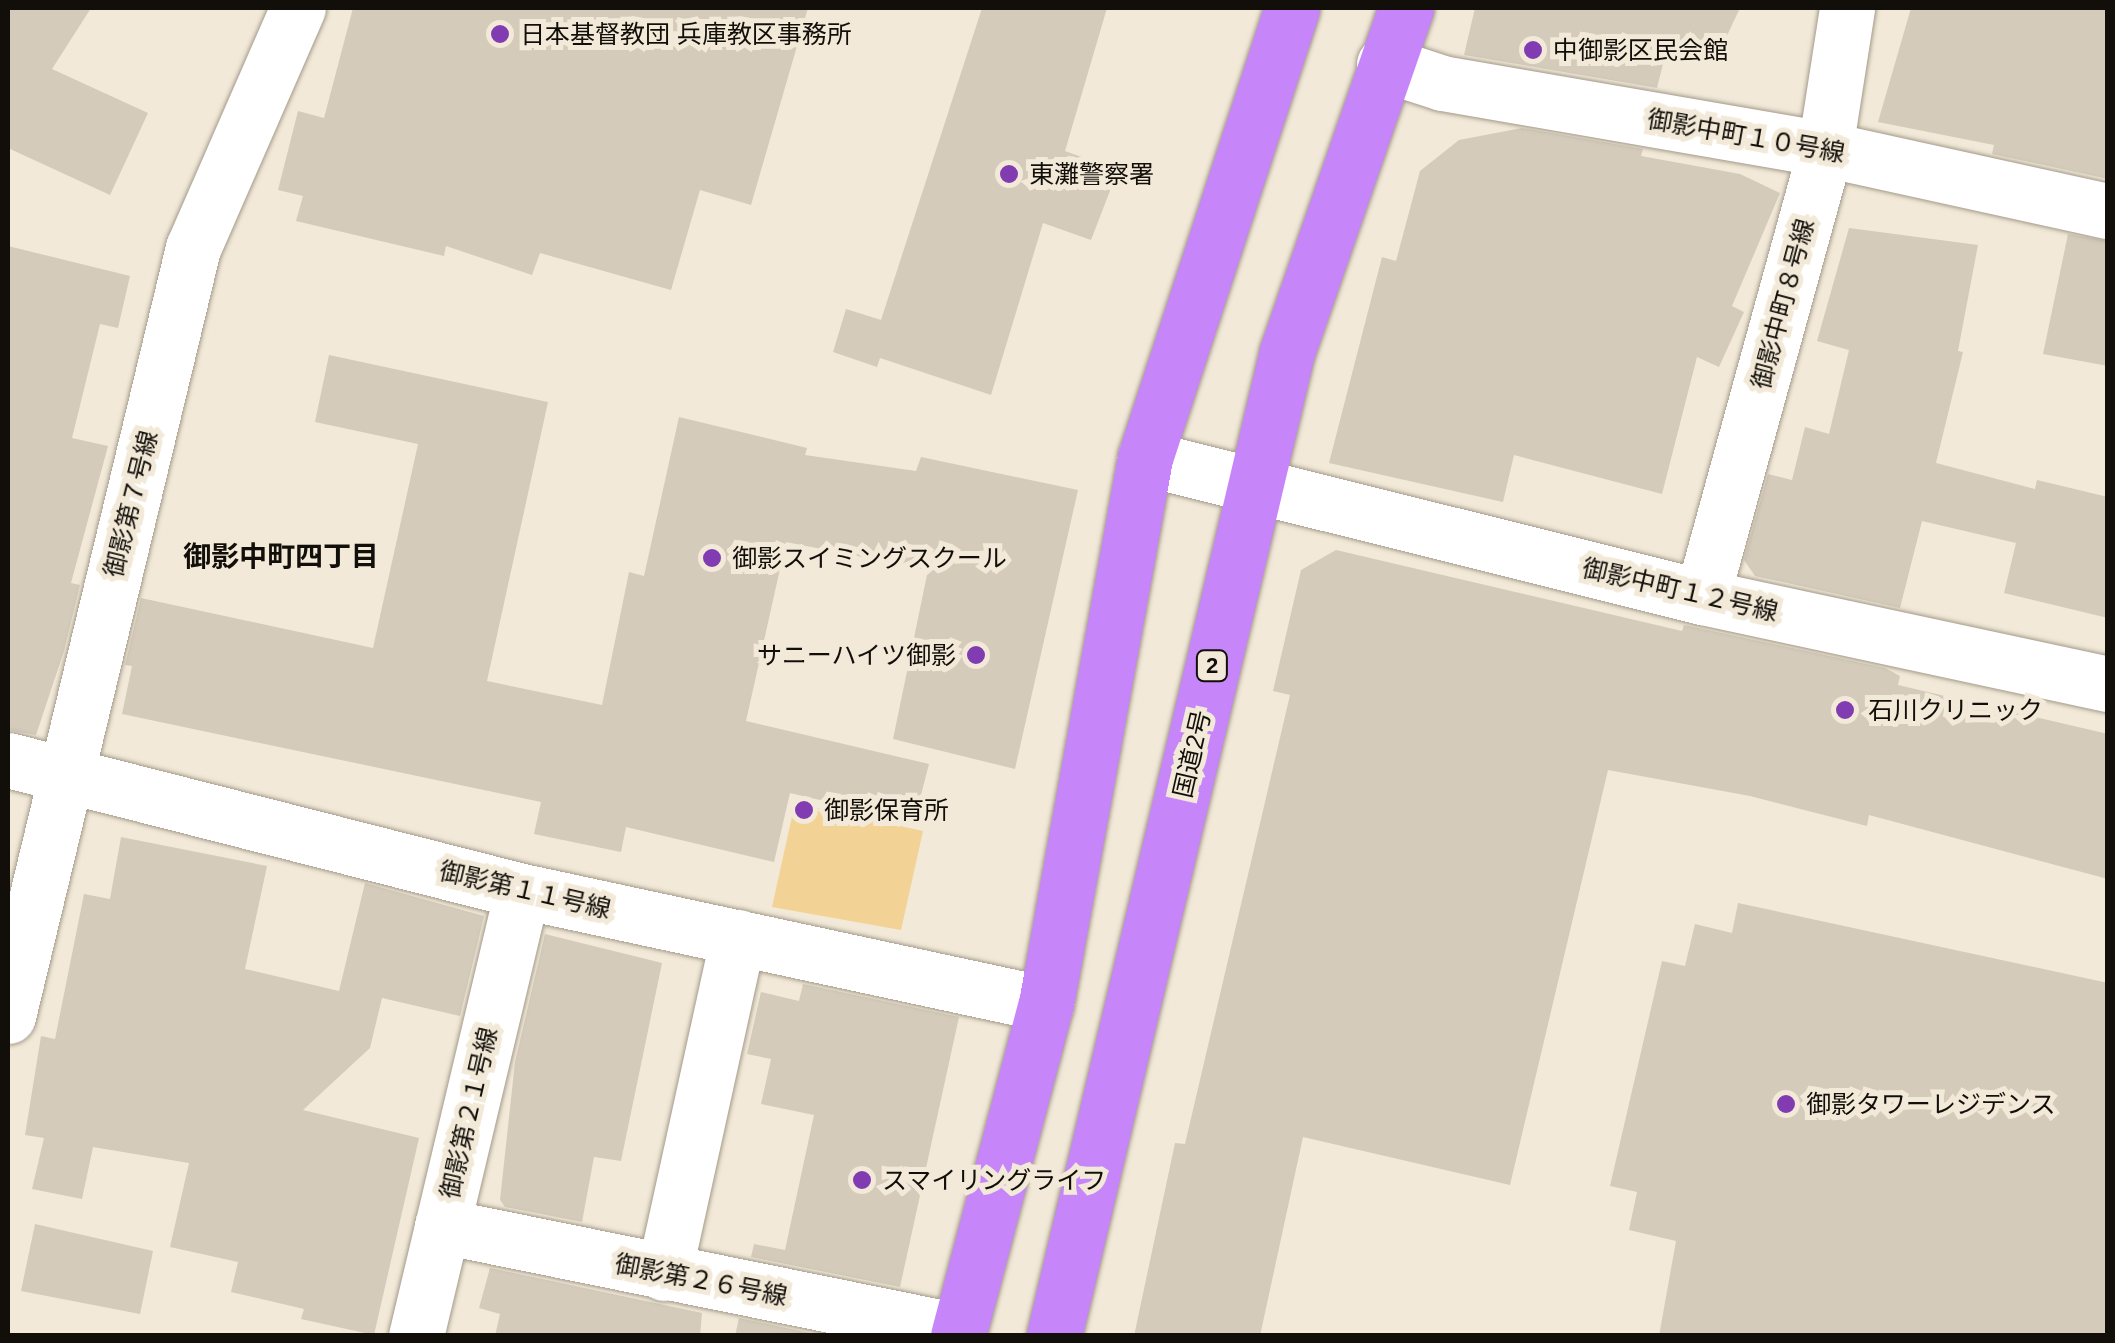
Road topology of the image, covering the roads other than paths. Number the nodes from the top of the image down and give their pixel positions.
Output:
1 (298, 8) edge
2 (1292, 8) edge
3 (1406, 8) edge
4 (1847, 8) edge
5 (1384, 64) junction
6 (1825, 149) junction
7 (2108, 211) edge
8 (1145, 458) junction
9 (1254, 489) junction
10 (1702, 596) junction
11 (2108, 684) edge
12 (8, 760) edge
13 (67, 772) junction
14 (522, 891) junction
15 (738, 938) junction
16 (1046, 1004) junction
17 (8, 1016) edge
18 (442, 1226) junction
19 (664, 1273) junction
20 (959, 1333) edge
21 (416, 1336) edge
22 (1054, 1336) edge

1 - 13 street, 御影第７号線
2 - 8 highway
3 - 5 highway, 国道2号 / 2
4 - 6 street, 御影中町８号線
5 - 6 street, 御影中町１０号線
5 - 9 highway, 国道2号 / 2
6 - 7 street, 御影中町１０号線
6 - 10 street, 御影中町８号線
8 - 9 street, 御影中町１２号線
8 - 16 highway
9 - 10 street, 御影中町１２号線
9 - 22 highway, 国道2号 / 2
10 - 11 street, 御影中町１２号線
12 - 13 street, 御影第１１号線
13 - 14 street, 御影第１１号線
13 - 17 street, 御影第７号線
14 - 15 street, 御影第１１号線
14 - 18 street, 御影第２１号線
15 - 16 street, 御影第１１号線
15 - 19 street
16 - 20 highway
18 - 19 street, 御影第２６号線
18 - 21 street, 御影第２１号線
19 - 20 street, 御影第２６号線

